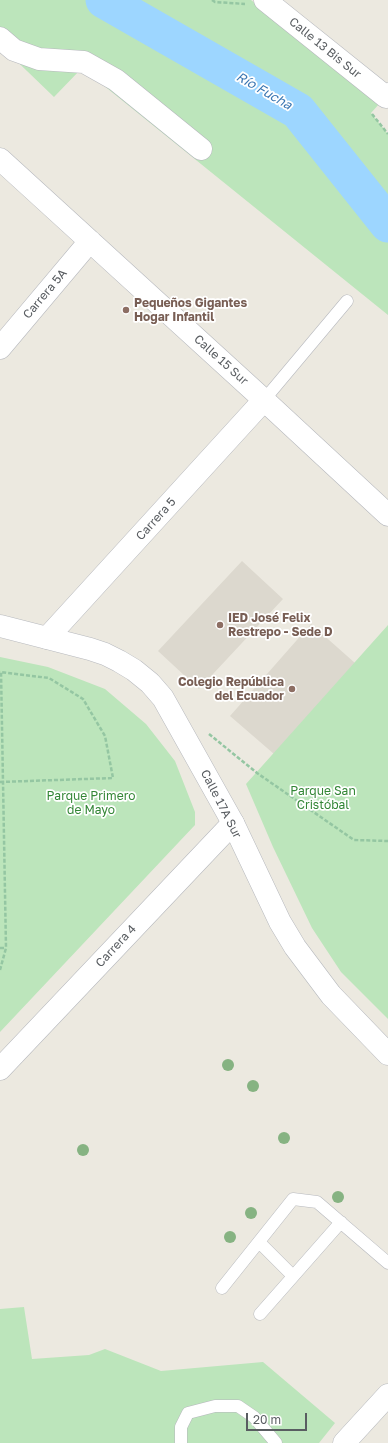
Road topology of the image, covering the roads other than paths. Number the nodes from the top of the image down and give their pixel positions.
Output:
1 (265, 0) edge
2 (0, 38) edge
3 (387, 95) edge
4 (201, 150) dead end
5 (0, 159) edge
6 (90, 241) junction
7 (347, 301) dead end
8 (0, 348) edge
9 (264, 400) junction
10 (388, 515) edge
11 (0, 626) edge
12 (47, 638) junction
13 (233, 823) junction
14 (388, 1054) edge
15 (0, 1069) edge
16 (341, 1222) junction
17 (259, 1242) junction
18 (388, 1263) edge
19 (293, 1276) junction
20 (222, 1288) dead end
21 (260, 1314) dead end
22 (387, 1398) edge
23 (181, 1443) edge
24 (276, 1443) edge
25 (344, 1443) edge

1 - 3 street, Calle 13 Bis Sur
2 - 4 street
5 - 6 street, Calle 15 Sur
6 - 8 street, Carrera 5A
6 - 9 street, Calle 15 Sur
7 - 9 lane
9 - 10 street, Calle 15 Sur
9 - 12 street, Carrera 5
11 - 12 street, Calle 17A Sur
12 - 13 street, Calle 17A Sur
13 - 14 street, Calle 17A Sur
13 - 15 street, Carrera 4
16 - 17 lane
16 - 18 lane
16 - 19 lane
17 - 19 lane
17 - 20 lane
19 - 21 lane
22 - 25 street
23 - 24 lane

